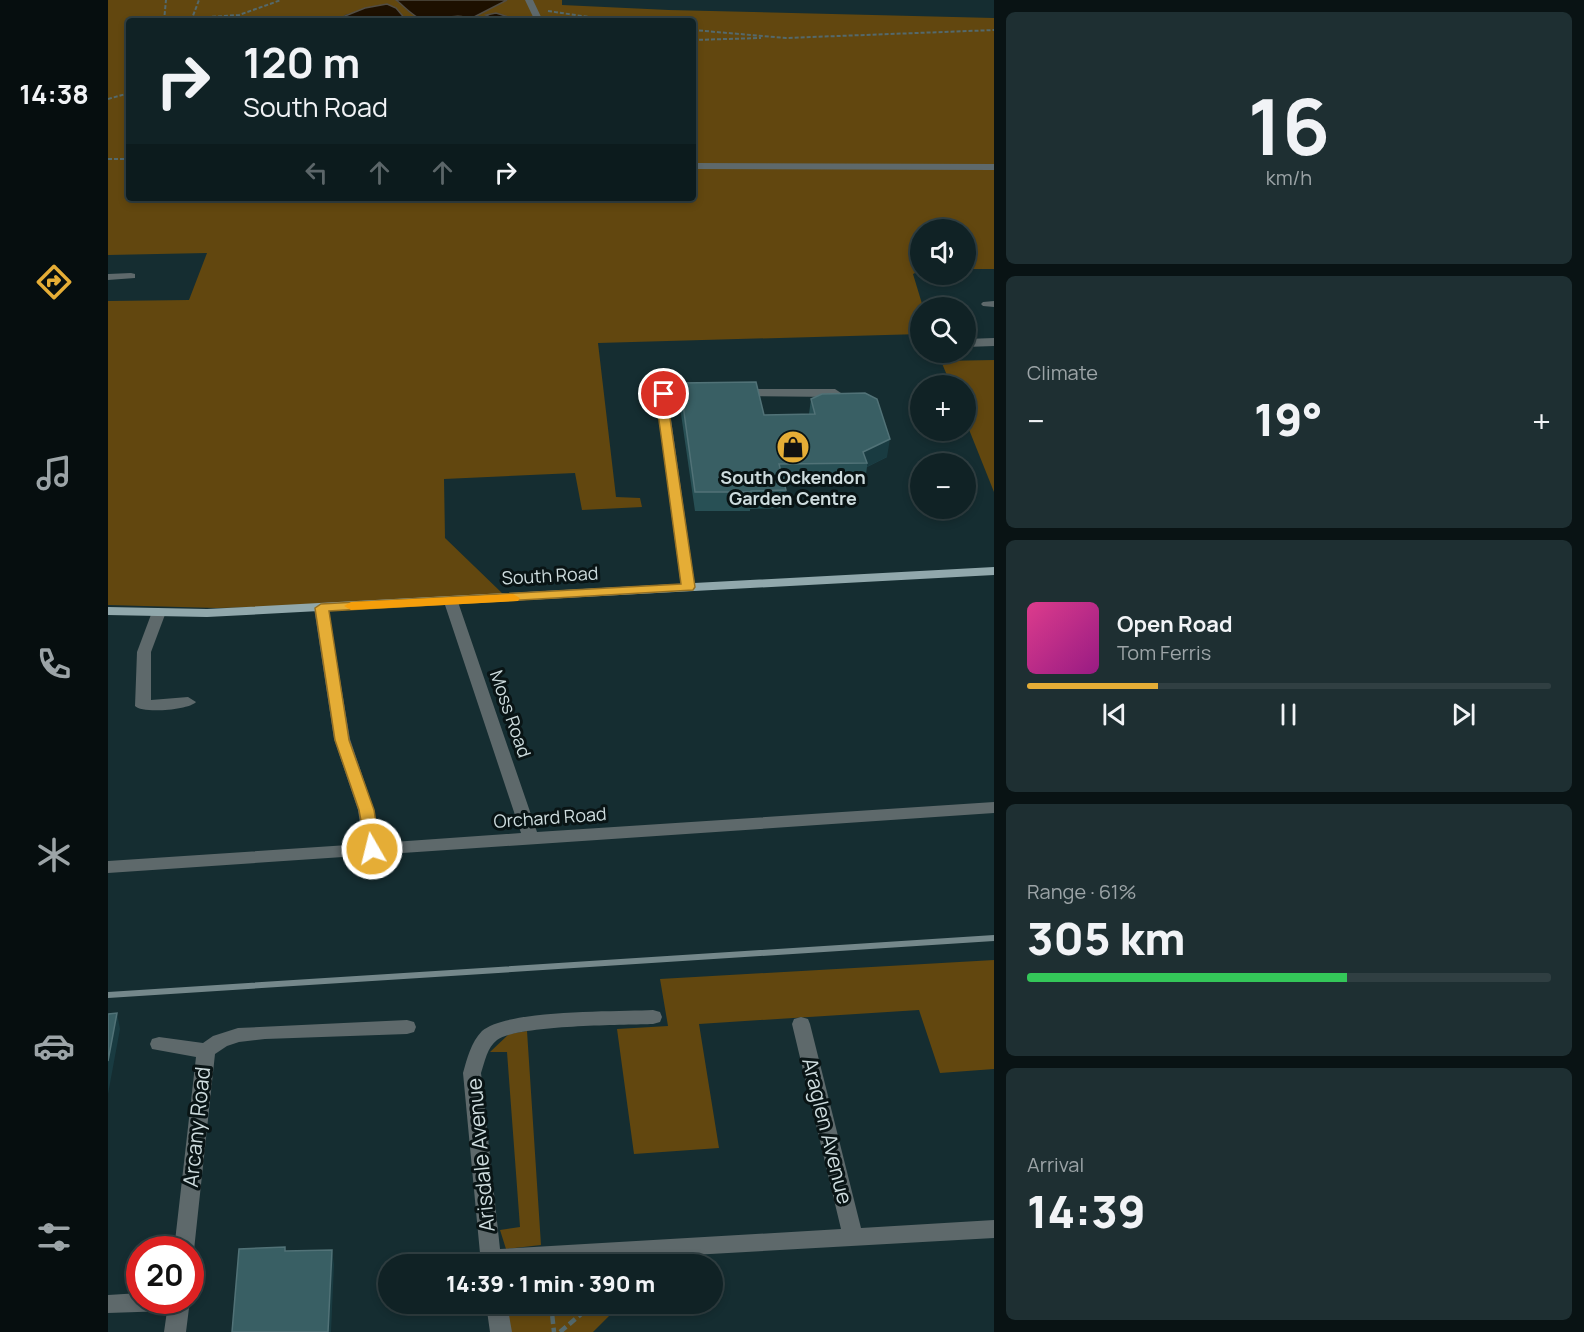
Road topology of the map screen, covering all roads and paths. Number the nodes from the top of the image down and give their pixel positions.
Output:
1 (166, 0) edge
2 (200, 0) edge
3 (281, 0) edge
4 (531, 4) edge
5 (164, 18) edge
6 (194, 18) edge
7 (221, 18) edge
8 (538, 18) edge
9 (601, 18) edge
10 (696, 30) edge
11 (994, 30) edge
12 (786, 38) junction
13 (696, 40) edge
14 (126, 94) edge
15 (108, 99) edge
16 (108, 159) edge
17 (126, 159) edge
18 (696, 166) edge
19 (994, 167) edge
20 (131, 276) dead end
21 (108, 277) edge
22 (994, 342) edge
23 (976, 343) edge
24 (731, 393) edge
25 (836, 393) edge
26 (707, 394) edge
27 (994, 572) edge
28 (688, 587) junction
29 (452, 602) junction
30 (321, 608) junction
31 (108, 611) edge
32 (159, 612) junction
33 (188, 702) dead end
34 (994, 807) edge
35 (531, 839) junction
36 (372, 849) junction
37 (108, 867) edge
38 (653, 1017) dead end
39 (801, 1024) dead end
40 (407, 1027) dead end
41 (159, 1044) dead end
42 (206, 1051) junction
43 (994, 1229) edge
44 (186, 1236) edge
45 (853, 1238) junction
46 (490, 1254) edge
47 (601, 1254) edge
48 (126, 1303) edge
49 (108, 1304) edge
50 (177, 1314) edge
51 (498, 1314) edge
52 (552, 1314) edge
53 (581, 1314) edge
54 (175, 1332) edge
55 (501, 1332) edge
56 (554, 1332) edge
57 (560, 1332) edge

1 - 5 path
2 - 6 path
3 - 7 path
4 - 8 street
4 - 9 path
10 - 12 path
11 - 12 path
12 - 13 path
14 - 15 path
16 - 17 path
18 - 19 street
20 - 21 street
22 - 23 street
24 - 25 street
26 - 28 street
27 - 28 main road, South Road
28 - 29 main road, South Road
29 - 30 main road, South Road
29 - 35 street, Moss Road
30 - 32 main road, South Road
30 - 36 street
31 - 32 main road, South Road
32 - 33 street
34 - 35 street, Orchard Road
35 - 36 street, Orchard Road
36 - 37 street, Orchard Road
38 - 46 street, Arisdale Avenue
39 - 45 street, Araglen Avenue
40 - 42 street
41 - 42 street, Arcany Road
42 - 44 street, Arcany Road
43 - 45 street
45 - 47 street
48 - 49 street
50 - 54 street
51 - 55 street
52 - 56 path
53 - 57 path

